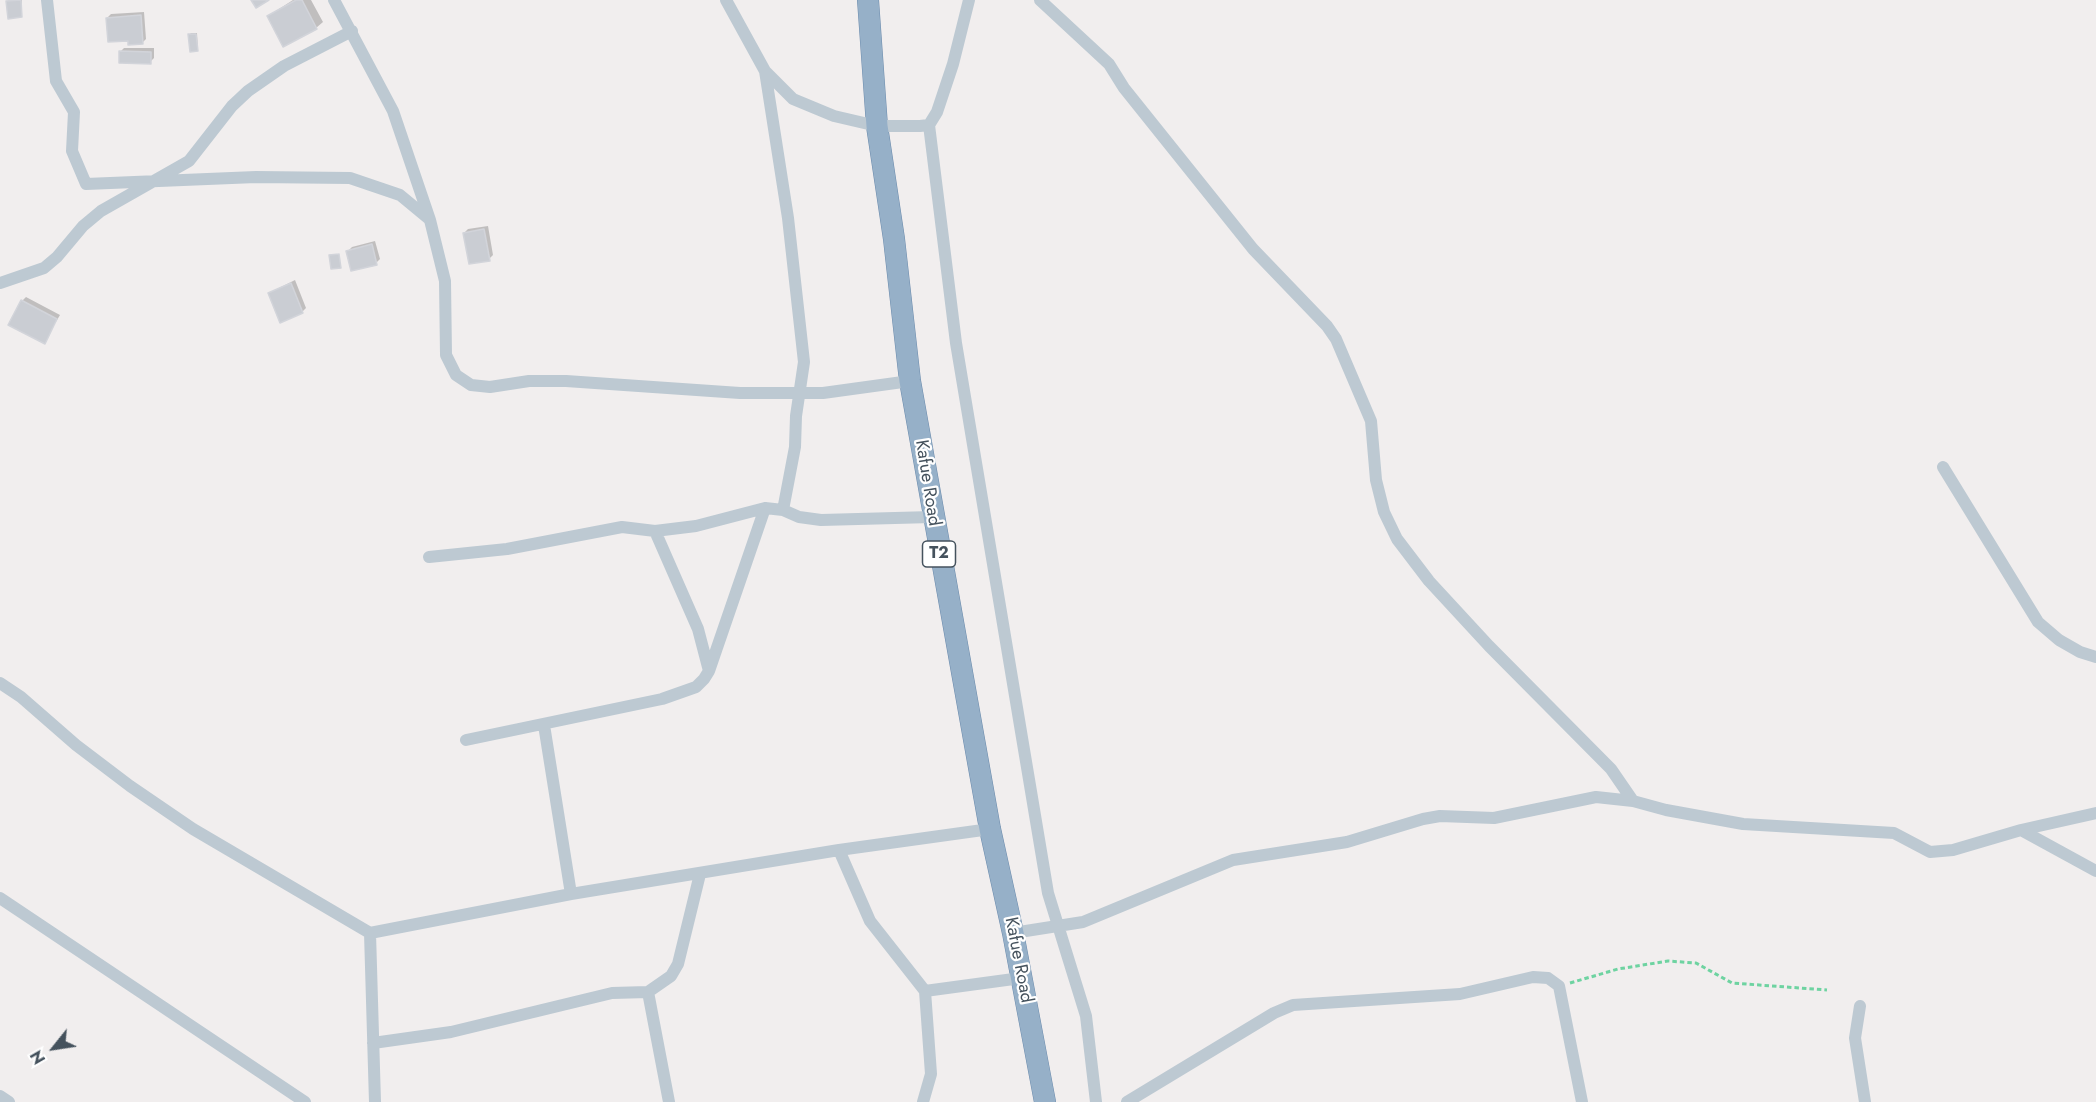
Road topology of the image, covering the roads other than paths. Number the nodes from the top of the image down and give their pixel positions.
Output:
1 (47, 0) edge
2 (334, 0) edge
3 (726, 0) edge
4 (868, 0) edge
5 (969, 0) edge
6 (1040, 0) edge
7 (352, 31) junction
8 (765, 71) junction
9 (929, 125) junction
10 (877, 126) junction
11 (151, 180) junction
12 (430, 220) junction
13 (0, 283) edge
14 (910, 381) junction
15 (800, 393) junction
16 (1943, 467) dead end
17 (765, 508) junction
18 (783, 510) junction
19 (932, 517) junction
20 (655, 531) junction
21 (429, 557) dead end
22 (2096, 657) edge
23 (709, 671) junction
24 (0, 683) edge
25 (544, 725) junction
26 (466, 740) dead end
27 (1633, 801) junction
28 (2096, 813) edge
29 (990, 829) junction
30 (2021, 830) junction
31 (839, 850) junction
32 (2096, 871) edge
33 (700, 874) junction
34 (571, 894) junction
35 (0, 897) edge
36 (1058, 926) junction
37 (370, 933) junction
38 (1013, 933) junction
39 (1021, 978) junction
40 (925, 991) junction
41 (648, 992) junction
42 (1860, 1006) dead end
43 (373, 1043) junction
44 (0, 1096) edge
45 (9, 1102) edge
46 (305, 1102) edge
47 (375, 1102) edge
48 (669, 1102) edge
49 (922, 1102) edge
50 (1045, 1102) edge
51 (1096, 1102) edge
52 (1127, 1102) edge
53 (1582, 1102) edge
54 (1865, 1102) edge

1 - 11 street
2 - 7 street
3 - 8 street
4 - 10 highway, Kafue Road / T2
5 - 9 street
6 - 27 street
7 - 11 street
7 - 12 street
8 - 10 street
8 - 15 street
9 - 10 street
9 - 36 street
10 - 14 highway, Kafue Road / T2
11 - 12 street
11 - 13 street
12 - 15 street
14 - 15 street
14 - 19 highway, Kafue Road / T2
15 - 18 street
16 - 22 street
17 - 18 street
17 - 20 street
17 - 23 street
18 - 19 street
19 - 29 highway, Kafue Road / T2
20 - 21 street
20 - 23 street
23 - 25 street
24 - 37 street
25 - 26 street
25 - 34 street
27 - 30 street
27 - 36 street
28 - 30 street
29 - 31 street
29 - 38 highway, Kafue Road / T2
30 - 32 street
31 - 33 street
31 - 40 street
33 - 34 street
33 - 41 street
34 - 37 street
35 - 46 street
36 - 38 street
36 - 51 street
37 - 43 street
38 - 39 highway, Kafue Road / T2
39 - 40 street
39 - 50 highway, Kafue Road / T2
40 - 49 street
41 - 43 street
41 - 48 street
42 - 54 street
43 - 47 street
44 - 45 street
52 - 53 street

